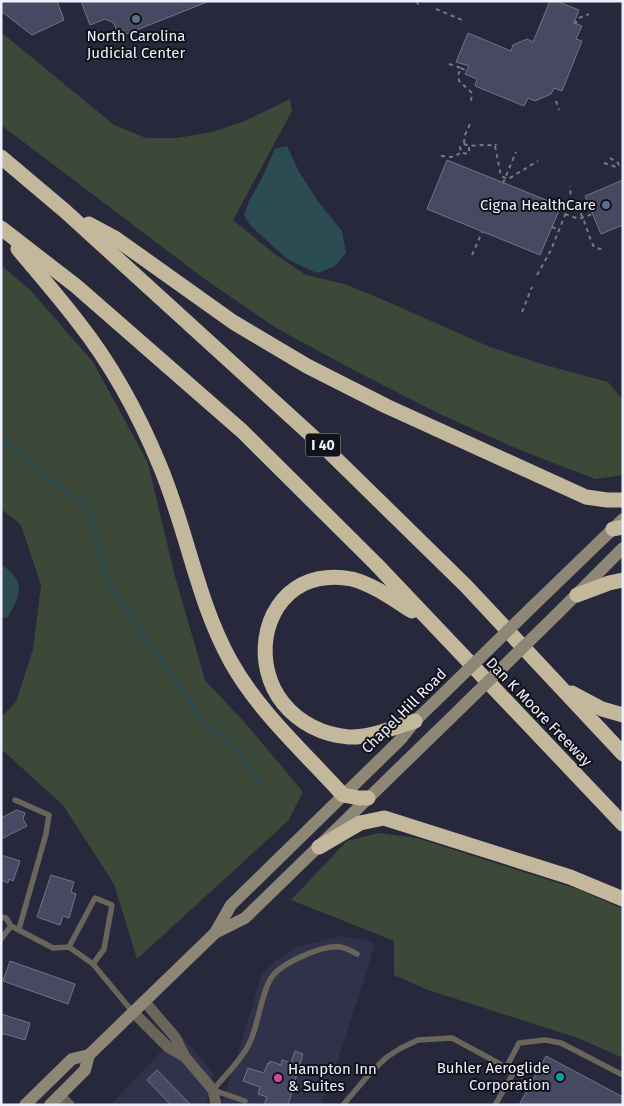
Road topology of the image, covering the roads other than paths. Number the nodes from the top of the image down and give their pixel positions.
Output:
1 (1, 157) edge
2 (65, 210) junction
3 (1, 228) edge
4 (623, 500) edge
5 (619, 525) edge
6 (623, 548) edge
7 (623, 580) edge
8 (578, 595) junction
9 (431, 623) junction
10 (563, 688) junction
11 (623, 715) edge
12 (415, 721) junction
13 (623, 754) edge
14 (343, 795) junction
15 (368, 798) junction
16 (15, 800) dead end
17 (623, 824) edge
18 (319, 847) junction
19 (623, 899) edge
20 (1, 917) edge
21 (11, 926) junction
22 (19, 929) junction
23 (215, 933) junction
24 (1, 939) edge
25 (69, 947) junction
26 (358, 954) dead end
27 (93, 964) junction
28 (144, 1001) junction
29 (132, 1011) junction
30 (88, 1055) junction
31 (185, 1057) junction
32 (506, 1068) junction
33 (514, 1072) junction
34 (623, 1075) edge
35 (522, 1076) dead end
36 (213, 1090) junction
37 (59, 1096) junction
38 (245, 1101) dead end
39 (25, 1105) edge
40 (50, 1105) edge
41 (69, 1105) edge
42 (216, 1105) edge
43 (343, 1105) edge
44 (495, 1105) edge

1 - 2 highway, I 40
2 - 4 highway
2 - 10 highway, I 40
3 - 9 highway
3 - 14 highway
5 - 12 main road, Chapel Hill Road, bridge
6 - 8 main road, Chapel Hill Road
7 - 8 highway
8 - 15 main road, Chapel Hill Road, bridge
9 - 12 highway
9 - 17 highway, Dan K Moore Freeway
10 - 11 highway
10 - 13 highway, I 40
12 - 14 main road, Chapel Hill Road
14 - 15 highway
14 - 23 main road, Chapel Hill Road
15 - 18 main road, Chapel Hill Road
16 - 22 lane
18 - 19 highway
18 - 23 main road, Chapel Hill Road
20 - 21 lane
21 - 22 lane
21 - 24 lane
22 - 25 lane
23 - 28 main road, Chapel Hill Road
25 - 27 lane
25 - 27 lane
26 - 36 lane
27 - 29 lane
28 - 29 main road, Chapel Hill Road
28 - 31 street
29 - 30 main road, Chapel Hill Road
29 - 31 street
30 - 37 main road, Chapel Hill Road
30 - 39 main road, Chapel Hill Road
31 - 36 street
32 - 33 lane
32 - 34 lane
32 - 43 lane
33 - 35 lane
33 - 44 lane
36 - 38 lane
36 - 42 street
37 - 40 main road, Chapel Hill Road
37 - 41 street

